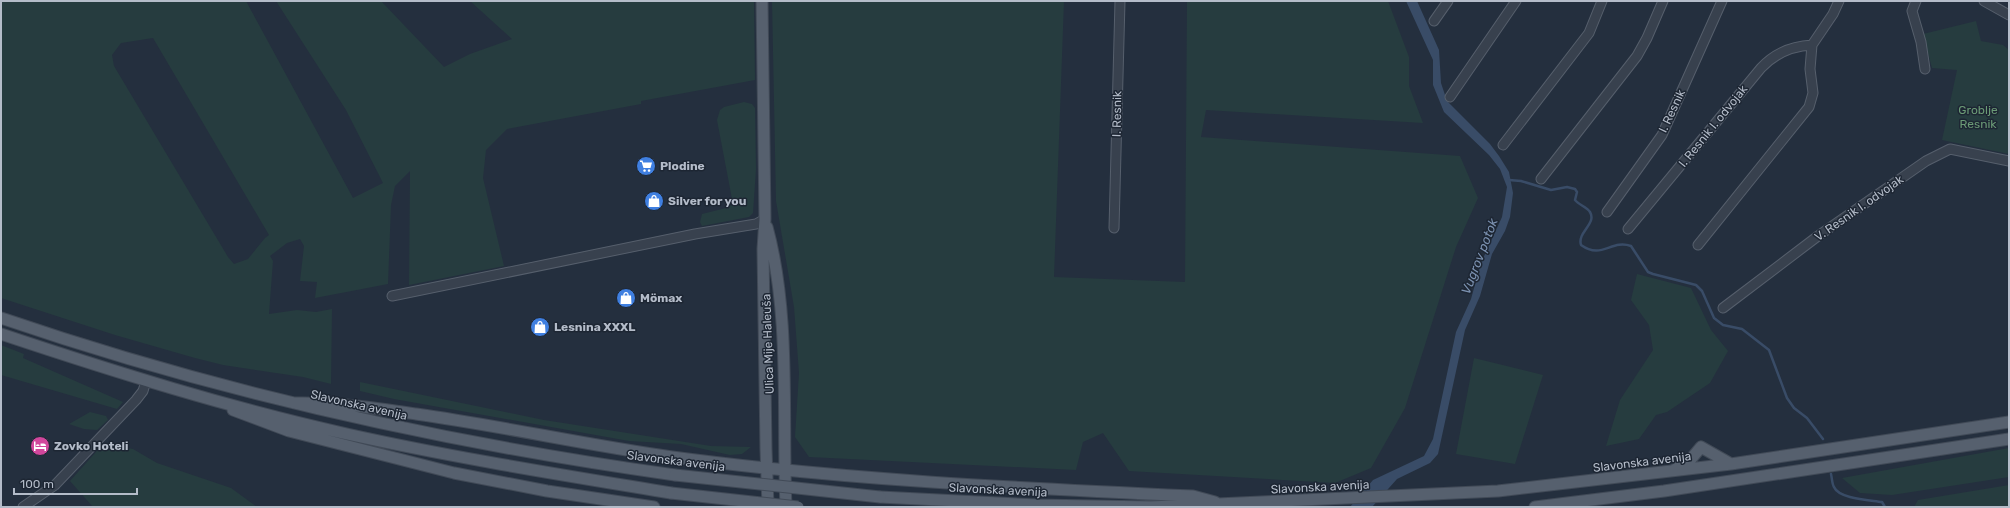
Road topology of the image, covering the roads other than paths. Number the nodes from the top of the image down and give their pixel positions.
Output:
1 (762, 1) edge
2 (1120, 1) edge
3 (1448, 1) edge
4 (1516, 1) edge
5 (1602, 1) edge
6 (1663, 1) edge
7 (1722, 1) edge
8 (1839, 1) edge
9 (1916, 1) edge
10 (1984, 1) edge
11 (2009, 15) edge
12 (1434, 21) dead end
13 (1812, 45) junction
14 (1925, 69) dead end
15 (1450, 97) dead end
16 (1503, 145) dead end
17 (2009, 161) edge
18 (1541, 179) dead end
19 (1607, 212) dead end
20 (764, 219) junction
21 (1114, 228) dead end
22 (1628, 229) dead end
23 (1698, 245) dead end
24 (392, 296) dead end
25 (1723, 308) dead end
26 (1, 318) edge
27 (1, 334) edge
28 (146, 381) junction
29 (208, 398) junction
30 (294, 403) junction
31 (2009, 422) edge
32 (2009, 439) edge
33 (1731, 464) junction
34 (767, 468) junction
35 (784, 470) junction
36 (1672, 472) junction
37 (1227, 505) junction
38 (23, 507) edge
39 (654, 507) edge
40 (768, 507) edge
41 (786, 507) edge
42 (798, 507) edge
43 (1535, 507) edge

1 - 20 main road, Ulica Mije Haleuša
2 - 21 street, I. Resnik
3 - 12 street
4 - 15 street
5 - 16 street
6 - 18 street
7 - 19 street, I. Resnik
8 - 13 street
9 - 14 street
10 - 11 street
13 - 22 street, I. Resnik I. odvojak
13 - 23 street
17 - 25 street, V. Resnik I. odvojak
20 - 24 street
20 - 34 main road, Ulica Mije Haleuša
20 - 35 main road, Ulica Mije Haleuša
26 - 30 main road, Slavonska avenija
27 - 28 main road
28 - 29 main road
28 - 38 street
29 - 39 main road
29 - 42 main road, bridge
30 - 34 main road
30 - 37 main road, Slavonska avenija, bridge
31 - 33 main road, Slavonska avenija
32 - 43 main road
33 - 36 main road, Slavonska avenija
33 - 36 main road
34 - 35 main road
34 - 40 main road, Ulica Mije Haleuša
35 - 37 main road
35 - 41 main road, Ulica Mije Haleuša
36 - 37 main road, Slavonska avenija

